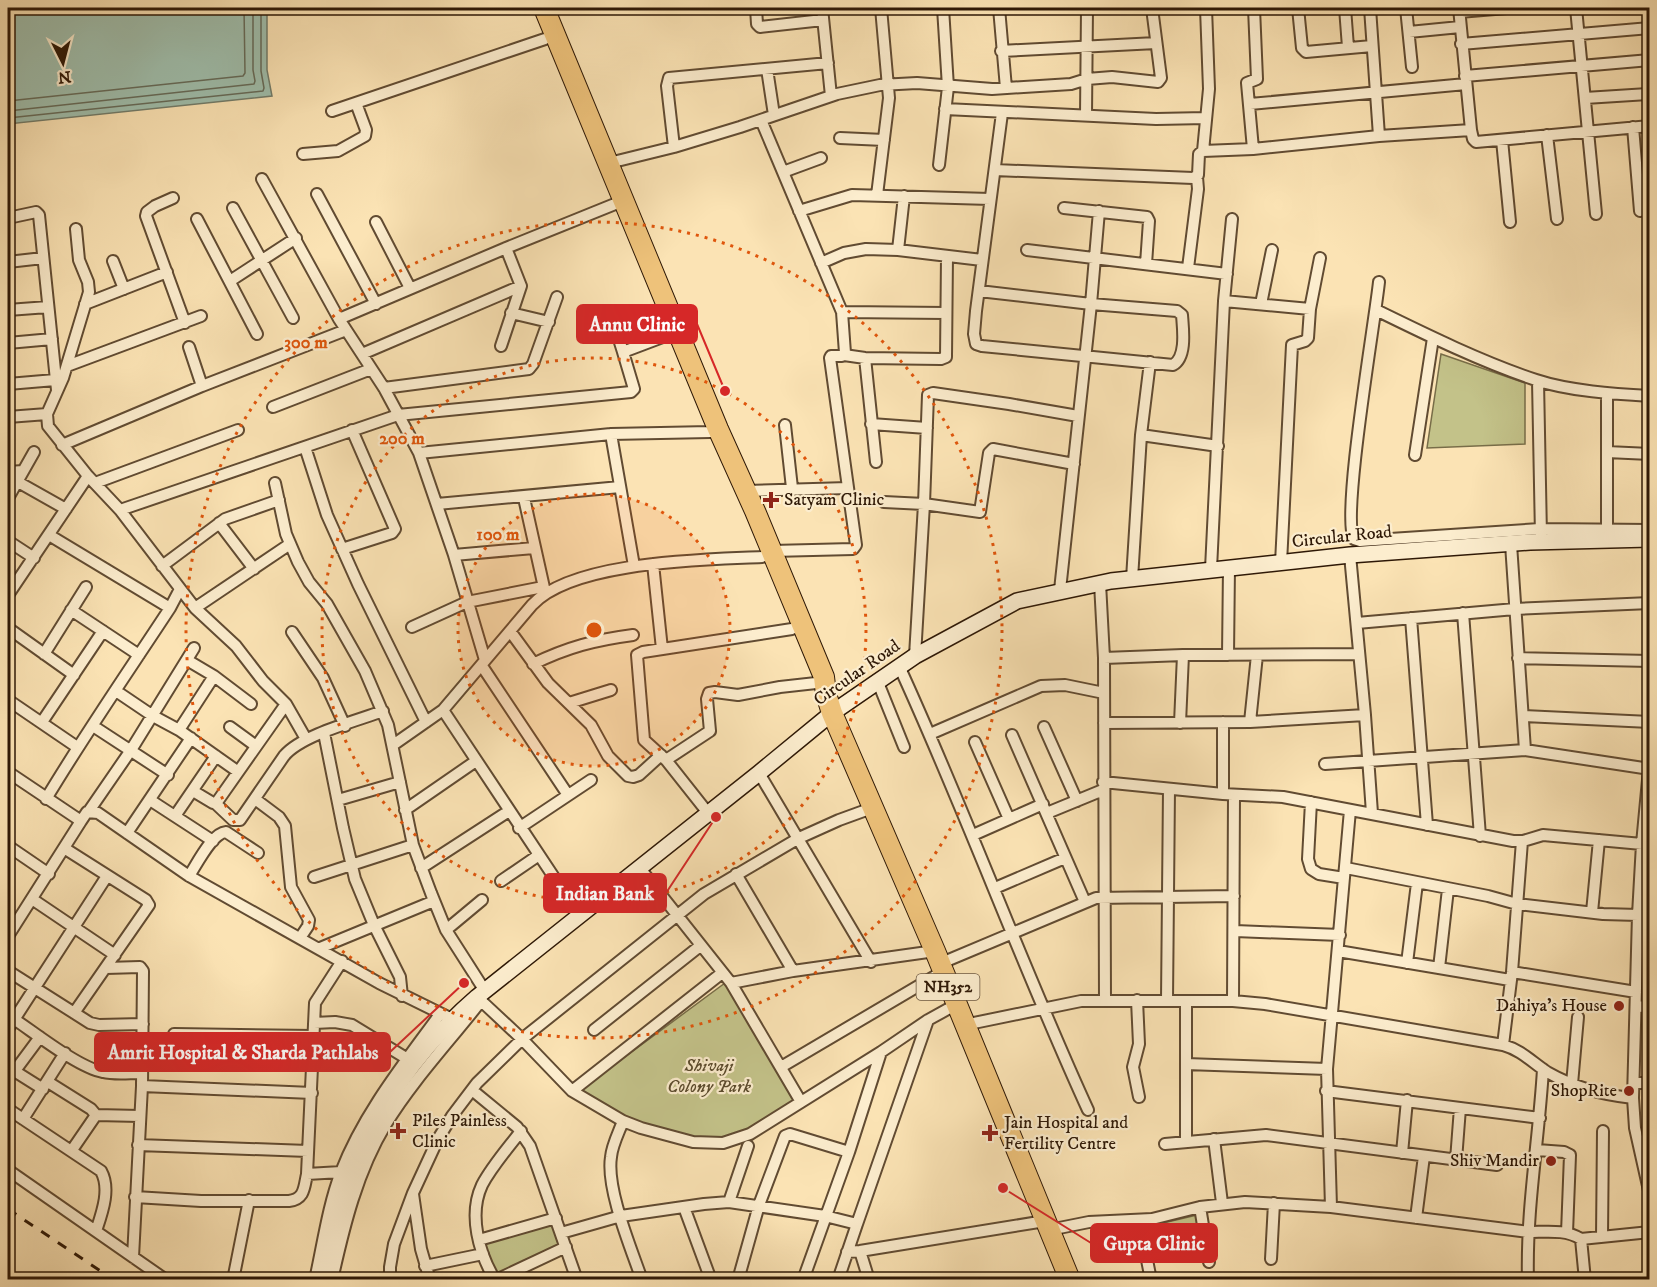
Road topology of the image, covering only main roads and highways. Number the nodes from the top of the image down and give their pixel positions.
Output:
1 (531, 8) edge
2 (544, 8) edge
3 (550, 42) junction
4 (714, 430) junction
5 (1650, 539) edge
6 (767, 554) junction
7 (824, 696) junction
8 (324, 1280) edge
9 (1070, 1280) edge

1 - 3 highway, NH352
2 - 3 highway, NH352
3 - 4 highway, NH352
3 - 4 highway, NH352
4 - 6 highway, NH352
4 - 6 highway, NH352
5 - 7 main road, Circular Road
6 - 7 highway, NH352
6 - 7 highway, NH352
7 - 8 main road, Circular Road
7 - 9 highway, NH352

